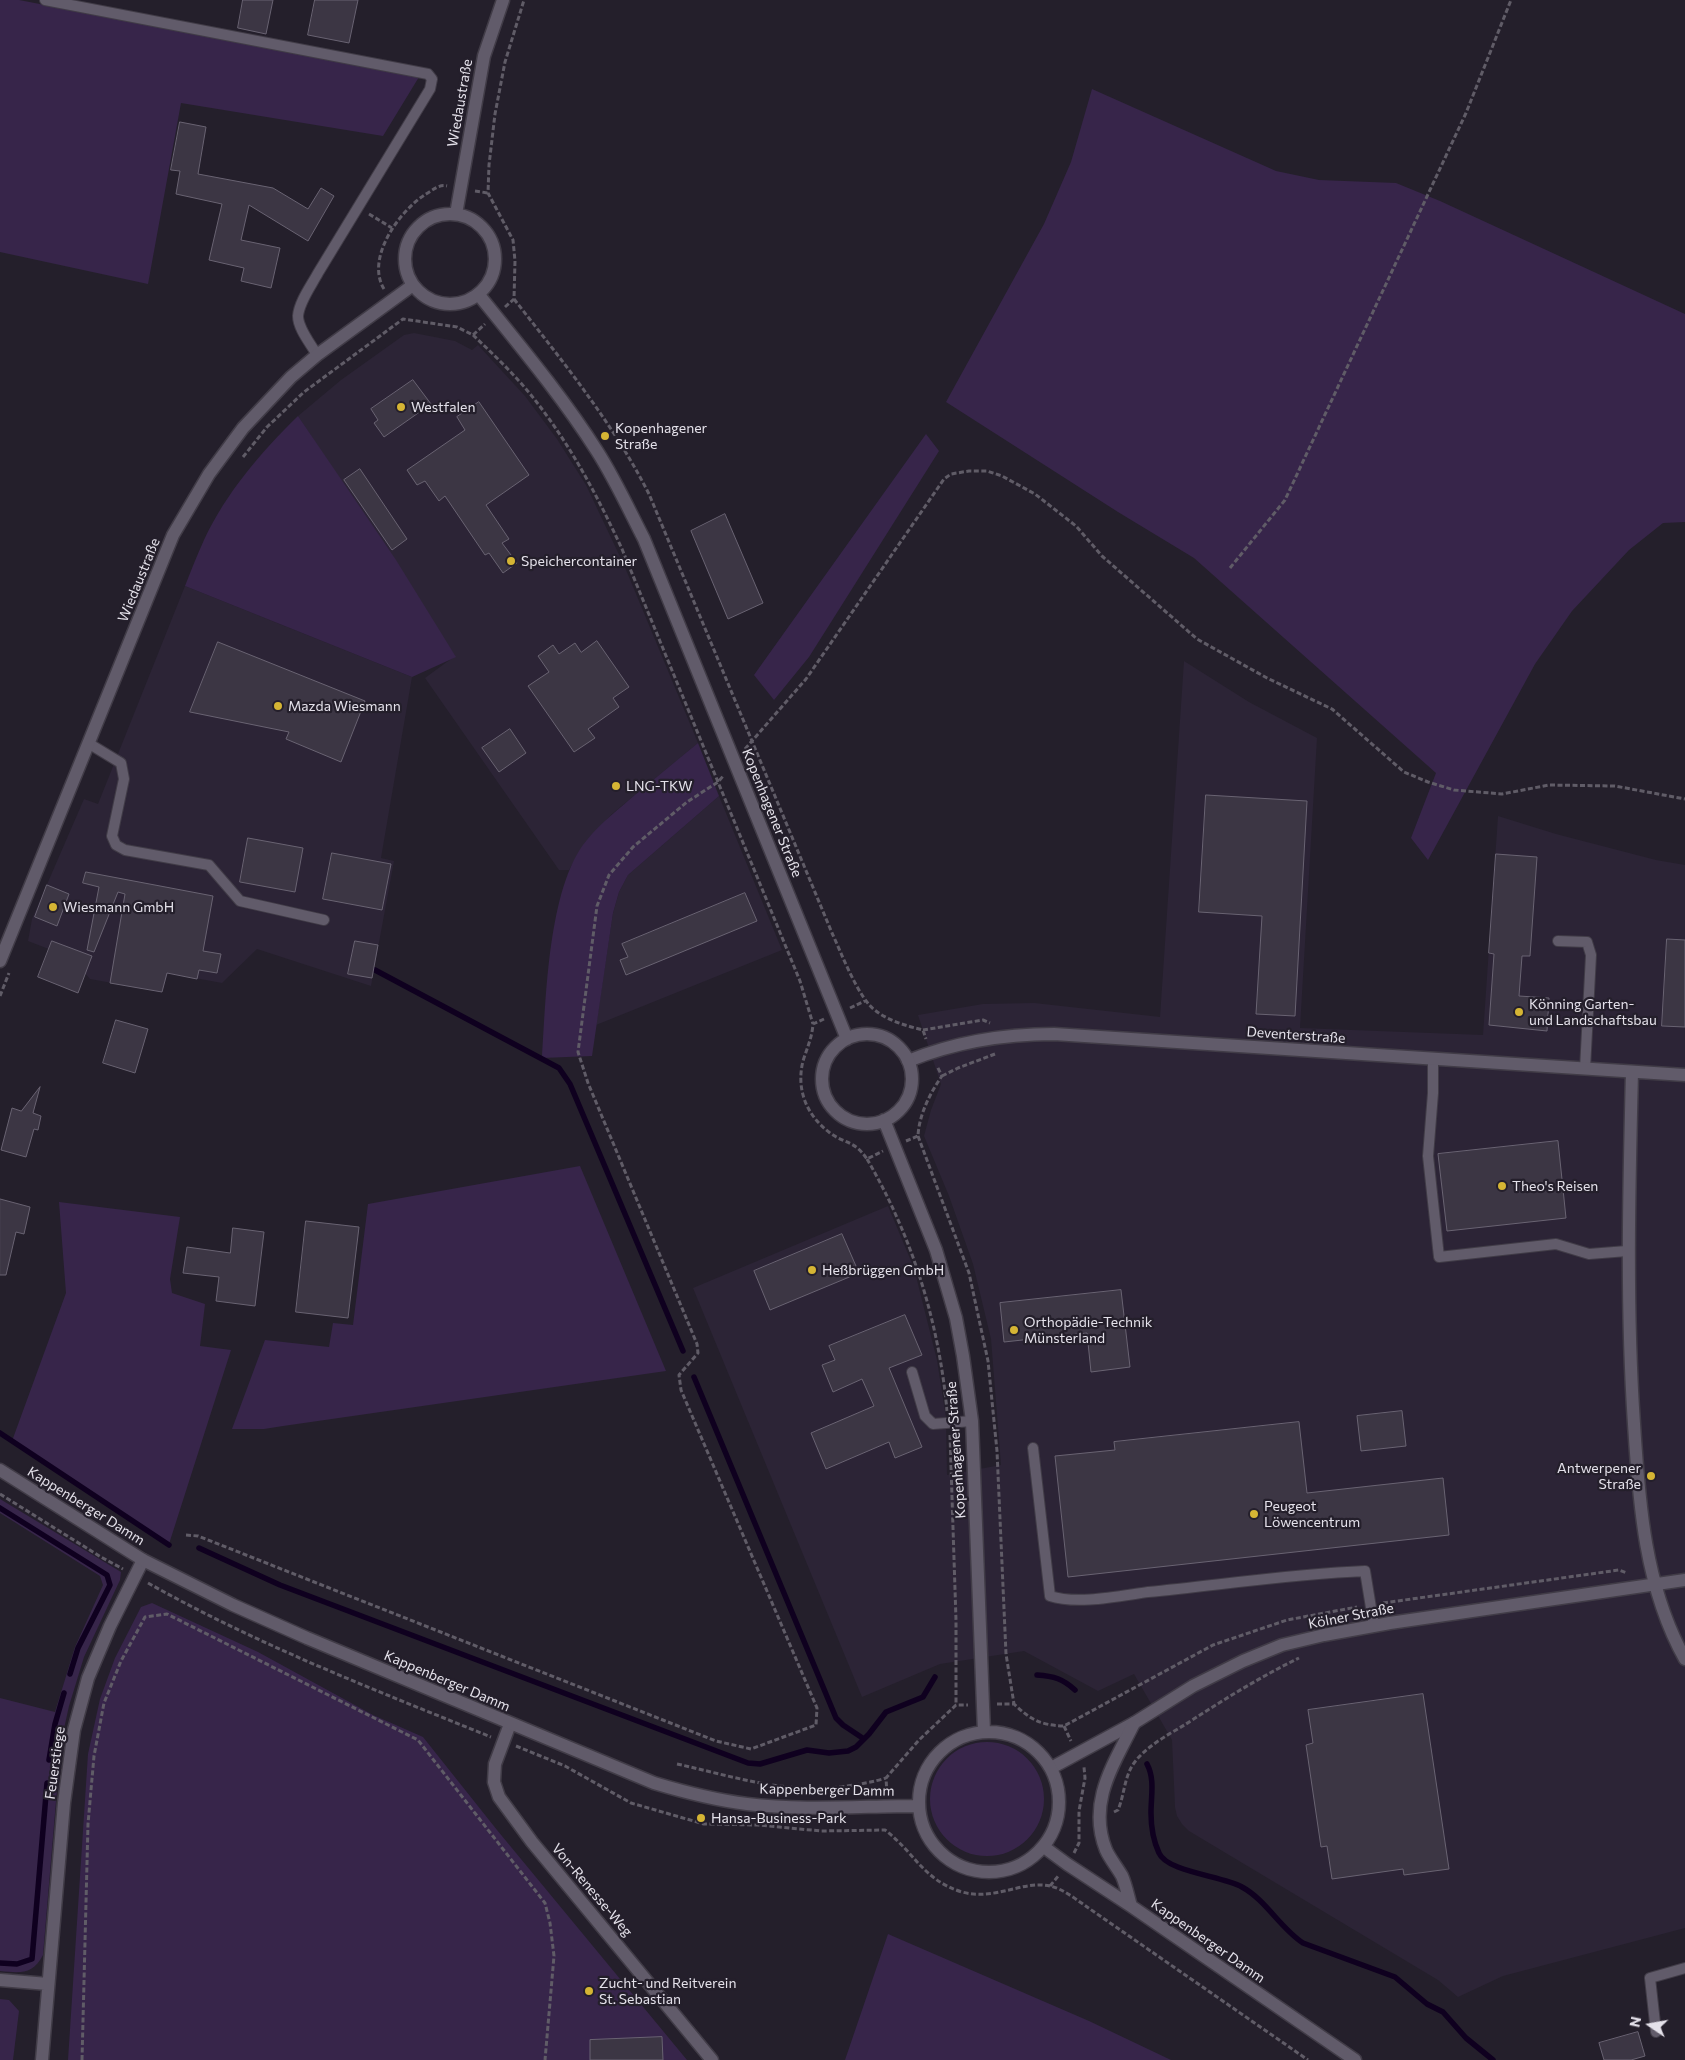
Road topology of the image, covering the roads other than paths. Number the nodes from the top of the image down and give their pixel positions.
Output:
1 (45, 0) edge
2 (503, 0) edge
3 (456, 214) junction
4 (413, 285) junction
5 (479, 295) junction
6 (317, 355) junction
7 (88, 743) junction
8 (324, 920) dead end
9 (1558, 941) dead end
10 (5, 965) edge
11 (847, 1038) junction
12 (1433, 1059) junction
13 (908, 1061) junction
14 (1585, 1069) junction
15 (1632, 1072) junction
16 (1685, 1075) edge
17 (884, 1120) junction
18 (1627, 1252) junction
19 (912, 1372) dead end
20 (972, 1421) junction
21 (1033, 1448) dead end
22 (0, 1470) edge
23 (143, 1560) junction
24 (1685, 1580) edge
25 (1655, 1585) junction
26 (1374, 1626) junction
27 (1685, 1659) edge
28 (1134, 1723) junction
29 (510, 1724) junction
30 (984, 1732) junction
31 (1051, 1768) junction
32 (918, 1806) junction
33 (1044, 1847) junction
34 (1131, 1906) junction
35 (1685, 1968) edge
36 (0, 1980) edge
37 (48, 1984) junction
38 (1656, 2032) dead end
39 (42, 2060) edge
40 (712, 2060) edge
41 (1355, 2060) edge

1 - 6 lane
2 - 3 main road, Wiedaustraße
3 - 4 main road
3 - 5 main road
4 - 5 main road
4 - 6 main road, Wiedaustraße
5 - 11 main road, Kopenhagener Straße
6 - 7 main road, Wiedaustraße
7 - 8 lane
7 - 10 main road, Wiedaustraße
9 - 14 lane
11 - 13 main road
11 - 17 main road
12 - 13 main road, Deventerstraße
12 - 14 main road, Deventerstraße
12 - 18 lane
13 - 17 main road
14 - 15 main road, Deventerstraße
15 - 16 main road, Deventerstraße
15 - 18 main road
17 - 20 main road, Kopenhagener Straße
18 - 25 main road
19 - 20 lane
20 - 30 main road, Kopenhagener Straße
21 - 26 lane
22 - 23 main road, Kappenberger Damm
23 - 29 main road, Kappenberger Damm
23 - 37 main road, Feuerstiege
24 - 25 main road, Kölner Straße
25 - 26 main road, Kölner Straße
25 - 27 main road
26 - 28 main road, Kölner Straße
28 - 31 main road, Kölner Straße
28 - 34 main road
29 - 32 main road, Kappenberger Damm
29 - 40 main road, Von-Renesse-Weg
30 - 31 main road
30 - 32 main road
31 - 33 main road
32 - 33 main road
33 - 34 main road, Kappenberger Damm
34 - 41 main road, Kappenberger Damm
35 - 38 lane
36 - 37 main road
37 - 39 main road, Feuerstiege

